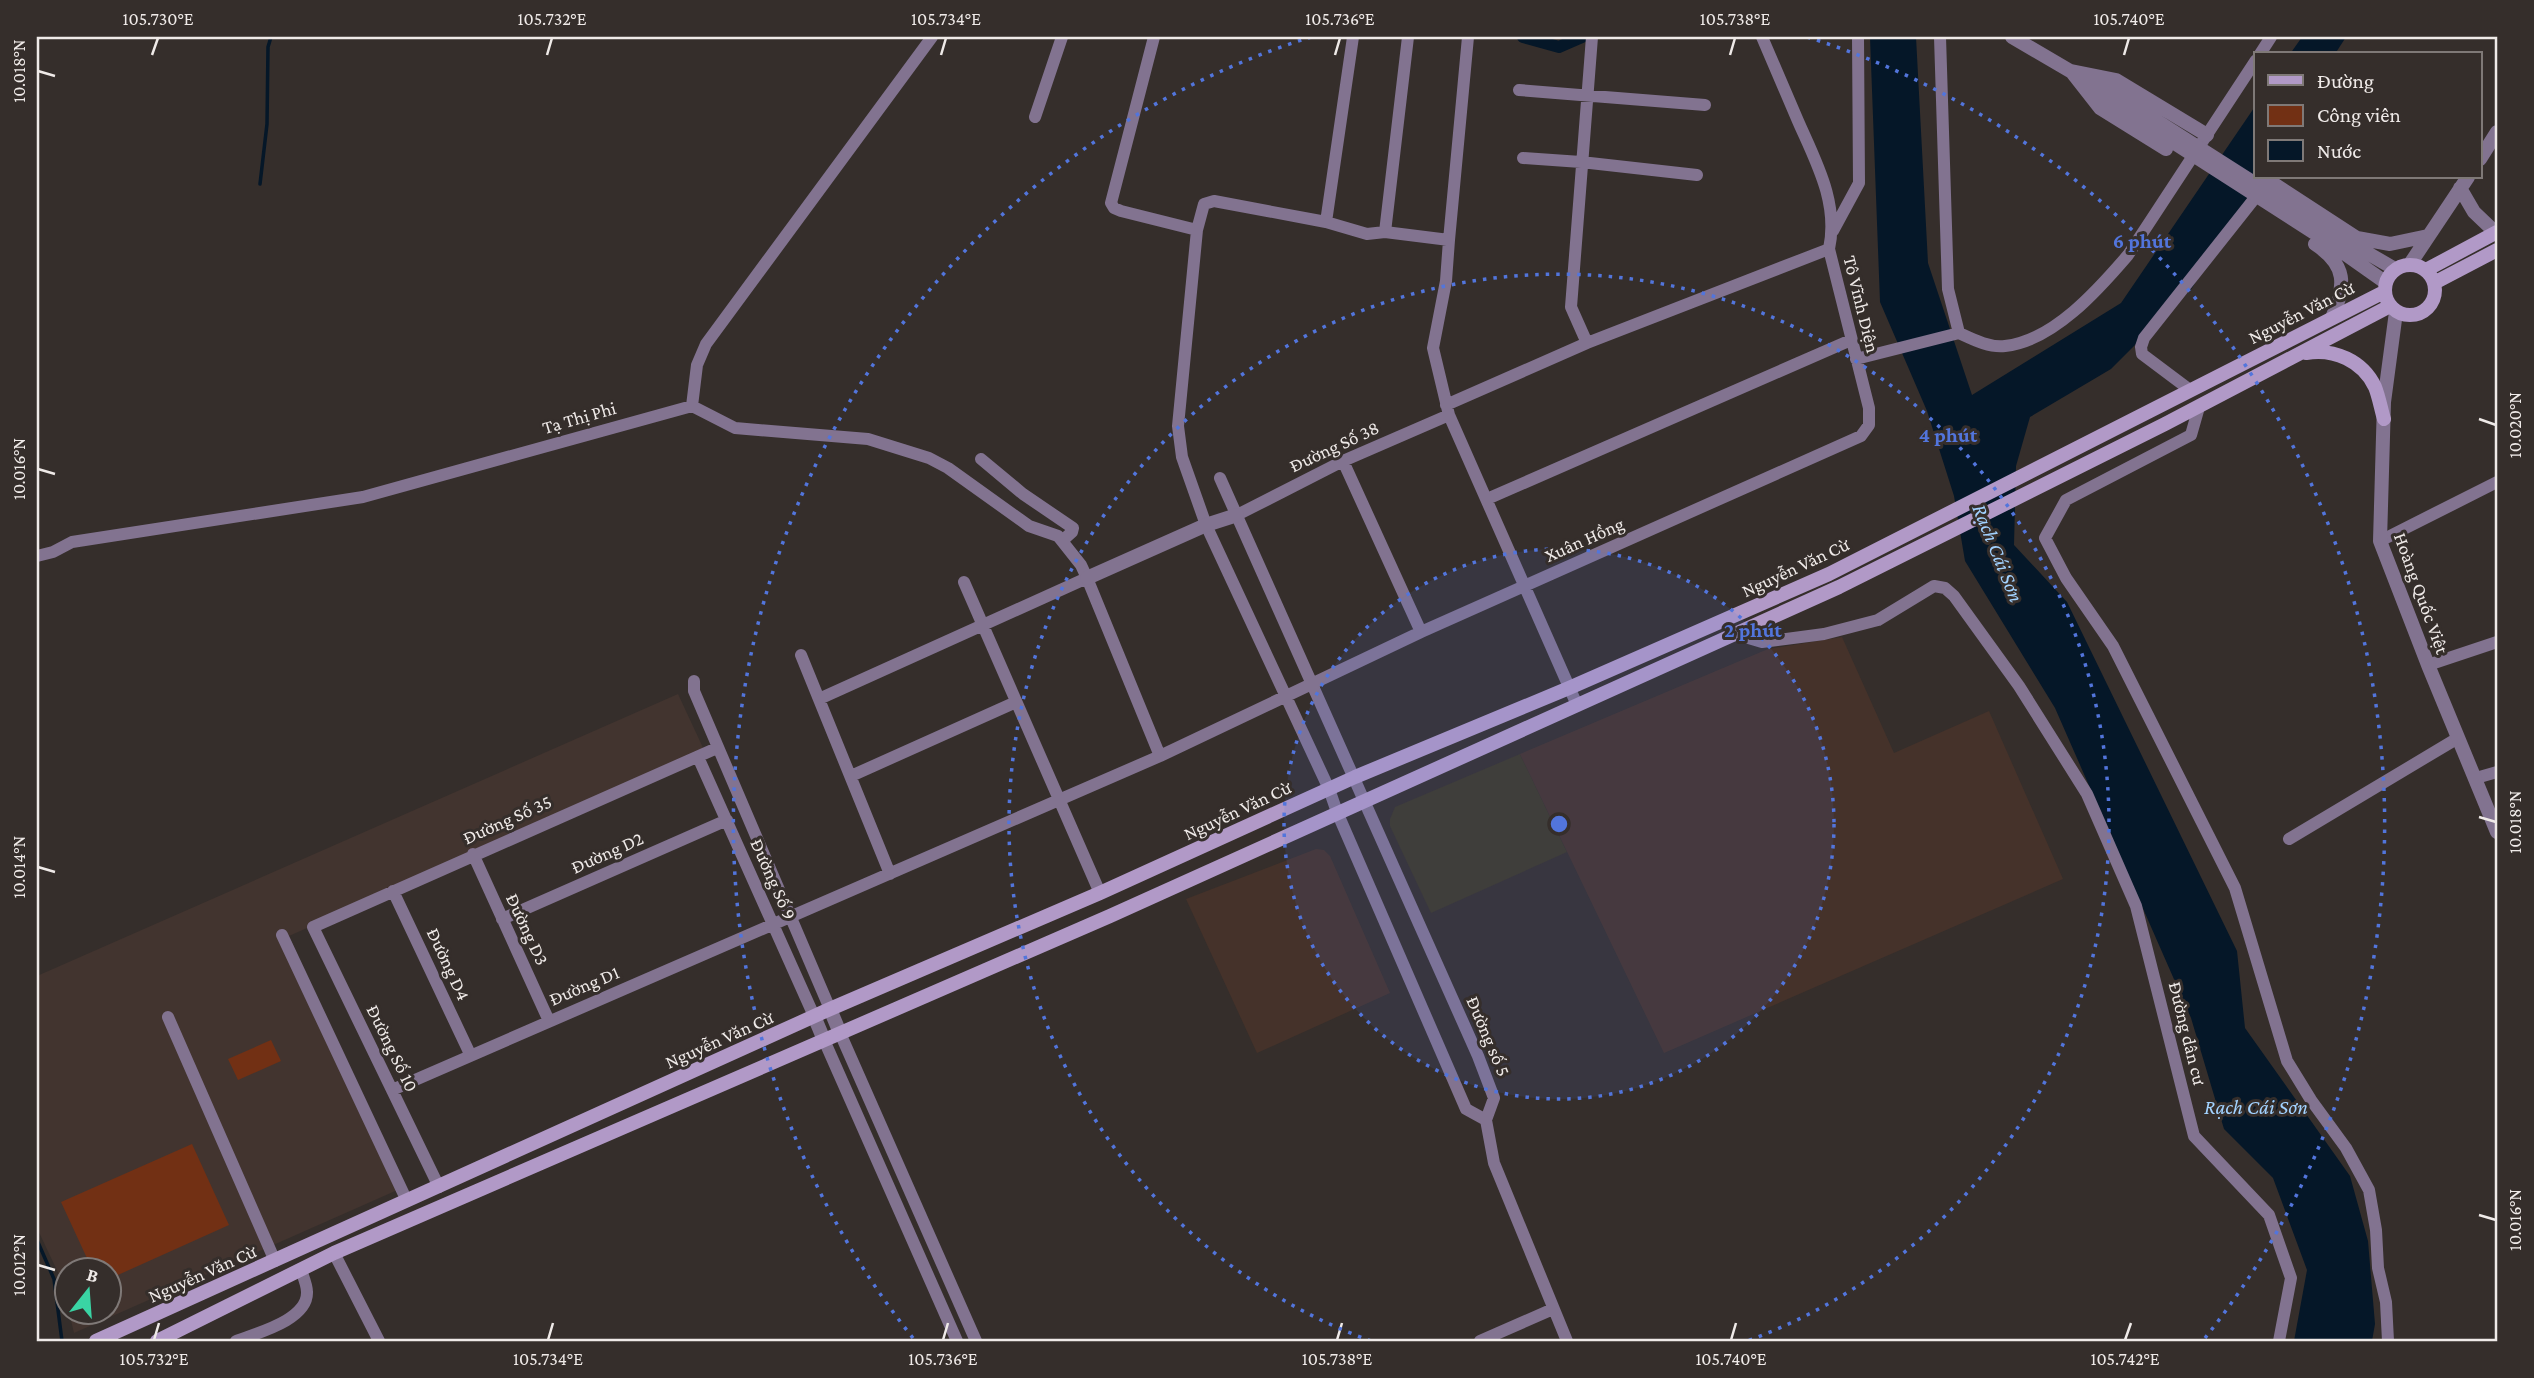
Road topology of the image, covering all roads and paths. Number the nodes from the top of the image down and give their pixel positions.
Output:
1 (932, 37) edge
2 (1062, 37) edge
3 (1154, 37) edge
4 (1353, 37) edge
5 (1408, 37) edge
6 (1468, 37) edge
7 (1592, 37) edge
8 (1762, 37) edge
9 (1858, 37) edge
10 (1940, 37) edge
11 (2012, 37) edge
12 (2271, 37) edge
13 (2261, 52) edge
14 (2254, 63) edge
15 (2071, 71) junction
16 (1519, 90) dead end
17 (1587, 97) junction
18 (1704, 105) dead end
19 (1035, 117) dead end
20 (2497, 132) edge
21 (2207, 135) junction
22 (2482, 156) edge
23 (1522, 158) dead end
24 (1581, 162) junction
25 (2189, 163) junction
26 (1697, 175) dead end
27 (2269, 178) edge
28 (2464, 183) edge
29 (2253, 203) junction
30 (1326, 222) junction
31 (1197, 230) junction
32 (1833, 231) junction
33 (1385, 232) junction
34 (2496, 232) edge
35 (2328, 235) junction
36 (2428, 236) junction
37 (1449, 240) junction
38 (1829, 248) junction
39 (2497, 250) edge
40 (2410, 264) junction
41 (2395, 269) junction
42 (2426, 270) junction
43 (2434, 283) junction
44 (2385, 287) junction
45 (2393, 309) junction
46 (2332, 318) junction
47 (1959, 333) junction
48 (1851, 340) junction
49 (1587, 343) junction
50 (2298, 355) junction
51 (1856, 359) junction
52 (2190, 390) junction
53 (692, 406) junction
54 (2199, 407) junction
55 (1448, 410) junction
56 (2384, 419) junction
57 (1869, 425) joint
58 (981, 459) dead end
59 (1343, 461) junction
60 (1220, 478) dead end
61 (2497, 482) edge
62 (1487, 499) junction
63 (1237, 515) junction
64 (1206, 524) junction
65 (1063, 540) junction
66 (2380, 541) junction
67 (37, 556) edge
68 (1087, 578) junction
69 (964, 582) dead end
70 (1526, 585) junction
71 (982, 625) junction
72 (1421, 632) junction
73 (1735, 634) junction
74 (2497, 642) edge
75 (802, 656) dead end
76 (2428, 665) junction
77 (694, 681) dead end
78 (1311, 686) junction
79 (1569, 688) junction
80 (1287, 698) junction
81 (819, 699) junction
82 (1016, 702) junction
83 (1577, 705) junction
84 (2458, 738) junction
85 (717, 748) junction
86 (1160, 756) junction
87 (698, 757) junction
88 (2497, 772) edge
89 (851, 776) junction
90 (1355, 777) junction
91 (2476, 778) junction
92 (1329, 789) junction
93 (1059, 800) junction
94 (1364, 801) junction
95 (1337, 813) junction
96 (727, 820) junction
97 (2497, 832) edge
98 (2289, 839) dead end
99 (472, 854) junction
100 (890, 874) junction
101 (393, 891) junction
102 (1100, 893) junction
103 (1110, 916) junction
104 (791, 918) junction
105 (502, 919) junction
106 (774, 926) junction
107 (313, 927) joint
108 (282, 935) dead end
109 (830, 1009) junction
110 (814, 1016) junction
111 (168, 1017) dead end
112 (549, 1021) junction
113 (840, 1033) junction
114 (824, 1040) junction
115 (470, 1054) junction
116 (392, 1090) junction
117 (1486, 1120) junction
118 (439, 1186) junction
119 (407, 1201) junction
120 (447, 1204) junction
121 (334, 1253) junction
122 (275, 1261) junction
123 (301, 1270) junction
124 (1553, 1309) junction
125 (96, 1341) edge
126 (159, 1341) edge
127 (236, 1341) edge
128 (379, 1341) edge
129 (957, 1341) edge
130 (976, 1341) edge
131 (1480, 1341) edge
132 (1567, 1341) edge
133 (2279, 1341) edge
134 (2388, 1341) edge

1 - 53 street
2 - 19 street
3 - 31 street
4 - 30 street
5 - 33 street
6 - 37 street
7 - 17 street
8 - 32 street, Tô Vĩnh Diện
9 - 32 street
10 - 47 street
11 - 15 street
12 - 13 street
14 - 21 street
15 - 21 street
15 - 25 street
15 - 35 street
16 - 17 street
17 - 18 street
17 - 24 street
20 - 22 street
21 - 25 street
23 - 24 street
24 - 26 street
24 - 49 street
25 - 47 street
27 - 29 street
27 - 36 street
28 - 34 street
28 - 36 street
29 - 46 street
29 - 52 street
30 - 31 street
30 - 33 street
31 - 64 street
32 - 38 street, Tô Vĩnh Diện
33 - 37 street
34 - 42 main road
35 - 41 street
35 - 44 street
36 - 40 street
37 - 55 street
38 - 48 street, Tô Vĩnh Diện
38 - 49 street, Đường Số 38
39 - 43 main road
40 - 41 main road
40 - 42 main road
41 - 44 main road
42 - 43 main road
43 - 45 main road
44 - 45 main road
44 - 46 main road, Nguyễn Văn Cừ
45 - 50 main road, Nguyễn Văn Cừ
45 - 56 street, Hoàng Quốc Việt
46 - 52 main road, Nguyễn Văn Cừ
47 - 51 street
48 - 51 street, Tô Vĩnh Diện
48 - 62 street
49 - 55 street, Đường Số 38
50 - 54 main road, Nguyễn Văn Cừ
50 - 56 main road
51 - 57 street, Tô Vĩnh Diện
52 - 79 main road, Nguyễn Văn Cừ
53 - 65 street
53 - 67 street, Tạ Thị Phi
54 - 73 main road, Nguyễn Văn Cừ
54 - 134 street
55 - 59 street, Đường Số 38
55 - 62 street
56 - 66 street, Hoàng Quốc Việt
57 - 70 street, Xuân Hồng
58 - 65 street
59 - 63 street, Đường Số 38
59 - 72 street
60 - 63 street, Đường số 5
61 - 66 street
62 - 70 street
63 - 64 street
63 - 78 street, Đường số 5
64 - 68 street
64 - 80 street
65 - 68 street
66 - 76 street, Hoàng Quốc Việt
68 - 71 street
68 - 86 street
69 - 71 street
70 - 72 street, Xuân Hồng
70 - 79 street
71 - 81 street
71 - 82 street
72 - 78 street, Xuân Hồng
73 - 83 main road, Nguyễn Văn Cừ
73 - 133 street, Đường dân cư
74 - 76 street
75 - 81 street
76 - 84 street, Hoàng Quốc Việt
77 - 85 street
78 - 80 street, Xuân Hồng
78 - 90 street, Đường số 5
79 - 83 street
79 - 90 main road, Nguyễn Văn Cừ
80 - 86 street, Xuân Hồng
80 - 92 street
81 - 89 street
82 - 89 street
82 - 93 street
83 - 94 main road, Nguyễn Văn Cừ
84 - 91 street, Hoàng Quốc Việt
84 - 98 street
85 - 87 street, Đường Số 35
85 - 104 street
86 - 93 street, Xuân Hồng
87 - 96 street, Đường Số 9
87 - 99 street, Đường Số 35
88 - 91 street
89 - 100 street
90 - 92 main road, Nguyễn Văn Cừ
90 - 94 street, Đường số 5
91 - 97 street, Hoàng Quốc Việt
92 - 95 street
92 - 102 main road, Nguyễn Văn Cừ
93 - 100 street, Đường D1
93 - 102 street
94 - 95 main road, Nguyễn Văn Cừ
94 - 117 street, Đường số 5
95 - 103 main road, Nguyễn Văn Cừ
95 - 117 street
96 - 105 street, Đường D2
96 - 106 street, Đường Số 9
99 - 101 street, Đường Số 35
99 - 105 street, Đường D3
100 - 104 street, Đường D1
101 - 107 street, Đường Số 35
101 - 115 street, Đường D4
102 - 103 main road
102 - 109 main road, Nguyễn Văn Cừ
103 - 113 main road, Nguyễn Văn Cừ
104 - 106 street, Đường D1
104 - 109 street
105 - 112 street, Đường D3
106 - 110 street, Đường Số 9
106 - 112 street, Đường D1
107 - 116 street, Đường Số 10
108 - 119 street
109 - 110 main road, Nguyễn Văn Cừ
109 - 113 street
110 - 114 street
110 - 118 main road, Nguyễn Văn Cừ
111 - 122 street
112 - 115 street, Đường D1
113 - 114 main road, Nguyễn Văn Cừ
113 - 130 street
114 - 120 main road, Nguyễn Văn Cừ
114 - 129 street
115 - 116 street, Đường D1
116 - 118 street, Đường Số 10
117 - 124 street, Đường số 5
118 - 119 main road, Nguyễn Văn Cừ
118 - 120 main road
119 - 122 main road, Nguyễn Văn Cừ
120 - 121 main road, Nguyễn Văn Cừ
121 - 123 main road, Nguyễn Văn Cừ
121 - 128 street
122 - 125 main road, Nguyễn Văn Cừ
123 - 126 main road, Nguyễn Văn Cừ
123 - 127 street
124 - 131 street
124 - 132 street, Đường số 5

